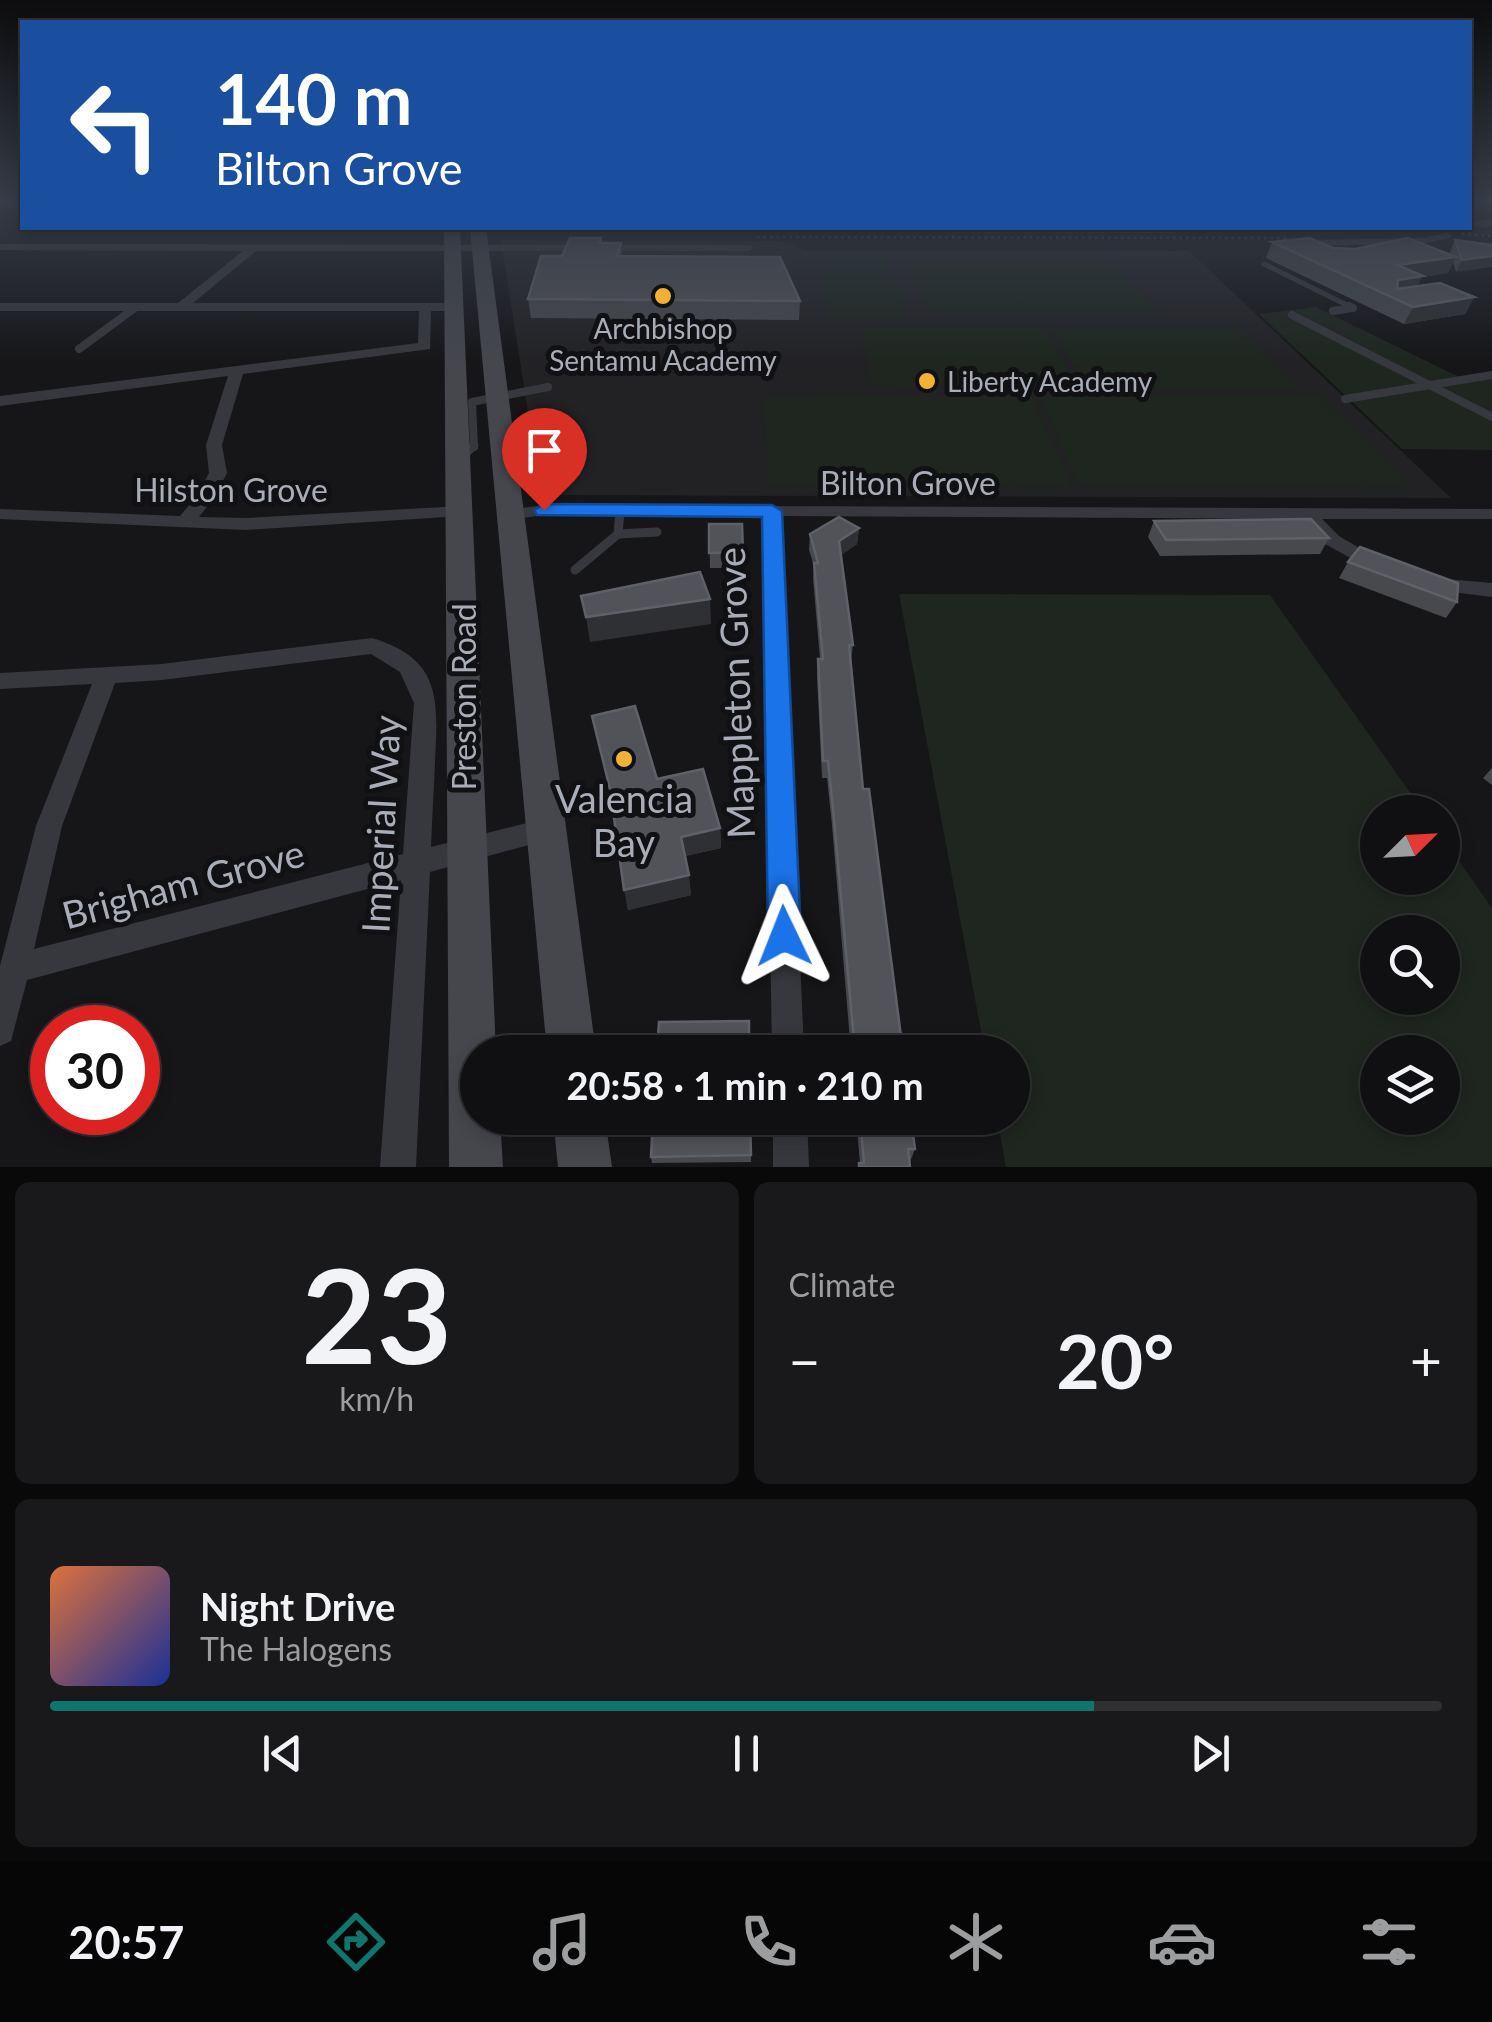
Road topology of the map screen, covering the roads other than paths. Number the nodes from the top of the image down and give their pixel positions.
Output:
1 (244, 255) edge
2 (463, 255) edge
3 (470, 255) edge
4 (1264, 264) dead end
5 (0, 307) edge
6 (136, 307) junction
7 (181, 307) junction
8 (425, 307) junction
9 (456, 307) junction
10 (1333, 310) dead end
11 (1292, 315) dead end
12 (79, 349) dead end
13 (238, 368) junction
14 (1492, 375) edge
15 (1430, 384) junction
16 (548, 387) dead end
17 (496, 393) junction
18 (1365, 396) junction
19 (1345, 399) dead end
20 (0, 401) edge
21 (1382, 406) dead end
22 (1492, 416) edge
23 (460, 458) junction
24 (462, 511) junction
25 (620, 511) junction
26 (772, 511) junction
27 (0, 514) edge
28 (1308, 514) junction
29 (1492, 514) edge
30 (508, 515) junction
31 (184, 522) junction
32 (658, 532) dead end
33 (618, 534) junction
34 (575, 570) dead end
35 (1492, 590) edge
36 (106, 676) junction
37 (0, 681) edge
38 (547, 829) junction
39 (463, 850) junction
40 (416, 863) junction
41 (14, 969) junction
42 (0, 1030) edge
43 (570, 1035) edge
44 (787, 1035) edge
45 (582, 1135) edge
46 (790, 1135) edge
47 (398, 1167) edge
48 (476, 1167) edge
49 (585, 1167) edge
50 (791, 1167) edge

1 - 7 street
2 - 9 street, Preston Road
3 - 17 street, Preston Road
4 - 10 lane
5 - 6 street
6 - 7 street
6 - 12 lane
7 - 8 street
8 - 9 street
8 - 13 street
9 - 23 street, Preston Road
11 - 15 lane
13 - 20 street
13 - 31 street
14 - 15 lane
15 - 18 lane
15 - 22 lane
16 - 17 lane
17 - 23 lane
17 - 30 street, Preston Road
18 - 19 lane
18 - 21 lane
23 - 24 street, Preston Road
24 - 31 street, Hilston Grove
24 - 39 street, Preston Road
25 - 26 street, Bilton Grove
25 - 30 street, Bilton Grove
25 - 33 lane
26 - 28 street, Bilton Grove
26 - 44 street, Mappleton Grove
27 - 31 street, Hilston Grove
28 - 29 street, Bilton Grove
28 - 35 street
30 - 38 street, Preston Road
32 - 33 lane
33 - 34 lane
36 - 37 street, Imperial Way
36 - 40 street, Imperial Way
36 - 41 street, Brigham Grove
38 - 39 street, Brigham Grove
38 - 43 street, Preston Road
39 - 40 street, Brigham Grove
39 - 48 street, Preston Road
40 - 41 street, Brigham Grove
40 - 47 street, Imperial Way
41 - 42 street, Brigham Grove
45 - 49 street
46 - 50 street

